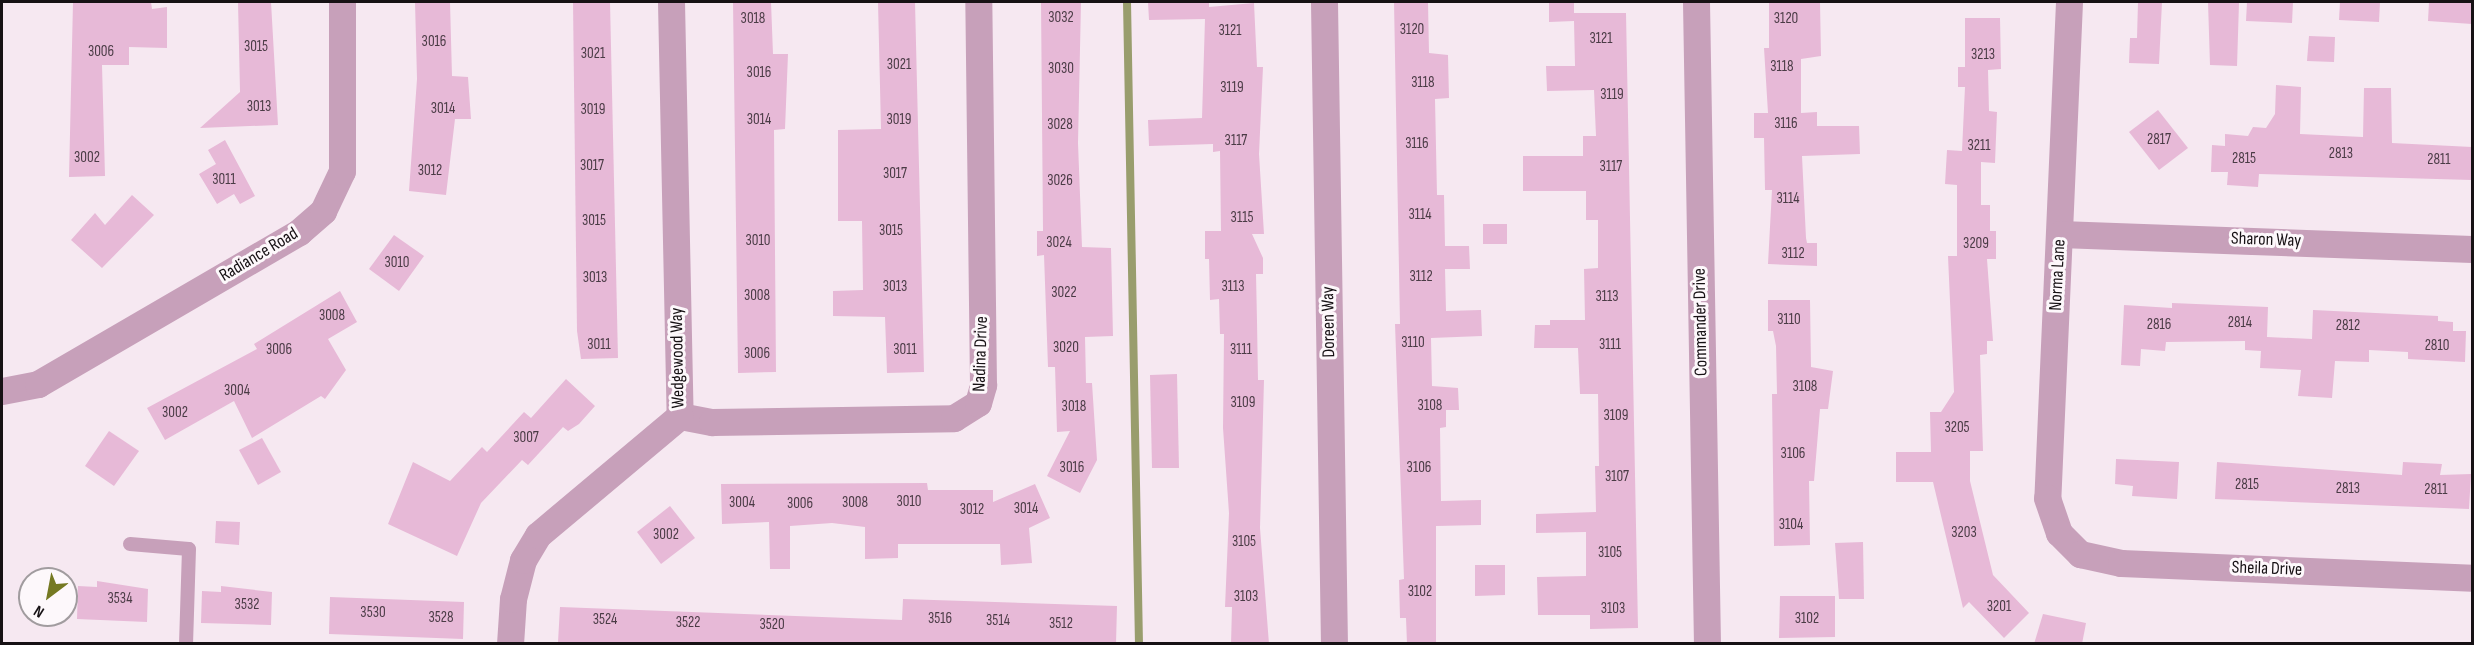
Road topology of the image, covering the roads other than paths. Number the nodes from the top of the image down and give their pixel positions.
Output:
1 (342, 2) edge
2 (671, 2) edge
3 (978, 2) edge
4 (1324, 2) edge
5 (1696, 2) edge
6 (2069, 2) edge
7 (2060, 234) junction
8 (2472, 249) edge
9 (2, 391) edge
10 (681, 416) junction
11 (2067, 543) joint
12 (130, 544) dead end
13 (2472, 578) edge
14 (186, 644) edge
15 (510, 644) edge
16 (1334, 644) edge
17 (1707, 644) edge

1 - 9 street, Radiance Road
2 - 10 street, Wedgewood Way
3 - 10 street, Nadina Drive
4 - 16 street, Doreen Way
5 - 17 street, Commander Drive
6 - 7 street, Norma Lane
7 - 8 street, Sharon Way
7 - 11 street, Norma Lane
10 - 15 street, Wedgewood Way
11 - 13 street, Sheila Drive
12 - 14 lane

